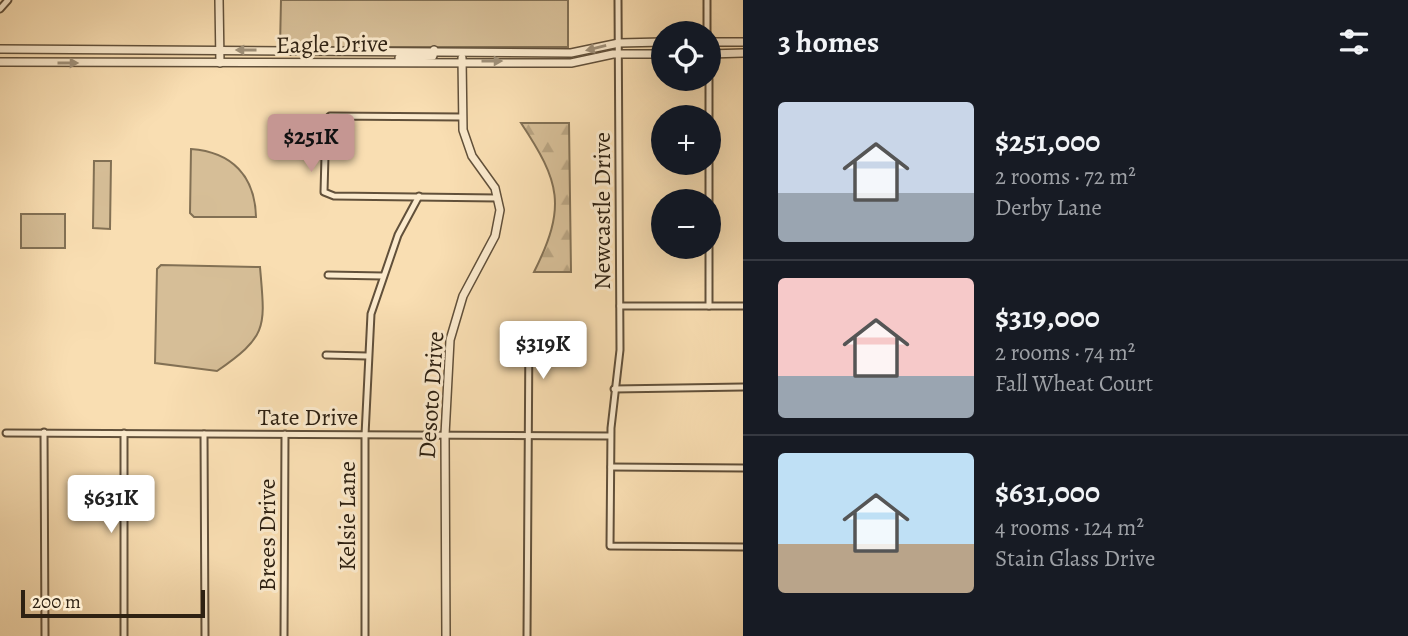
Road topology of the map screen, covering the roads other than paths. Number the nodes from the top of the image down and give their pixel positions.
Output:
1 (8, 0) edge
2 (219, 0) edge
3 (618, 0) edge
4 (707, 0) edge
5 (0, 9) edge
6 (707, 21) edge
7 (651, 42) edge
8 (721, 42) edge
9 (743, 42) edge
10 (619, 43) junction
11 (0, 49) edge
12 (107, 49) junction
13 (220, 50) junction
14 (288, 50) junction
15 (435, 50) junction
16 (461, 50) junction
17 (571, 52) junction
18 (743, 53) edge
19 (619, 54) junction
20 (651, 54) edge
21 (721, 54) edge
22 (461, 61) junction
23 (0, 62) edge
24 (107, 62) junction
25 (374, 62) junction
26 (571, 63) junction
27 (220, 64) junction
28 (288, 64) junction
29 (709, 91) edge
30 (462, 117) junction
31 (419, 197) junction
32 (498, 198) junction
33 (328, 275) dead end
34 (383, 276) junction
35 (620, 306) junction
36 (709, 306) junction
37 (743, 306) edge
38 (529, 329) dead end
39 (326, 355) dead end
40 (367, 356) junction
41 (743, 387) edge
42 (614, 388) junction
43 (44, 432) junction
44 (6, 433) dead end
45 (124, 433) junction
46 (204, 434) junction
47 (285, 434) junction
48 (365, 435) junction
49 (445, 435) junction
50 (527, 436) junction
51 (610, 436) junction
52 (611, 467) junction
53 (743, 468) edge
54 (743, 547) edge
55 (45, 636) edge
56 (124, 636) edge
57 (205, 636) edge
58 (284, 636) edge
59 (365, 636) edge
60 (446, 636) edge
61 (527, 636) edge

1 - 5 street
2 - 13 street
3 - 10 street, Newcastle Drive
4 - 6 street
7 - 10 street, Eagle Drive
8 - 9 street
10 -> 17 street, Eagle Drive
10 - 19 street, Newcastle Drive
11 - 12 street, Eagle Drive
12 - 13 street, Eagle Drive
12 - 24 street
14 -> 13 street, Eagle Drive
13 - 27 street
14 - 15 street, Eagle Drive
14 - 28 street
15 - 16 street, Eagle Drive
15 - 25 street
16 - 17 street, Eagle Drive
16 - 22 street
17 - 26 street
18 - 21 street
19 - 20 street, Eagle Drive
19 - 26 street, Eagle Drive
19 - 35 street, Newcastle Drive
22 - 25 street, Eagle Drive
22 -> 26 street, Eagle Drive
22 - 30 street
23 -> 24 street, Eagle Drive
24 - 27 street, Eagle Drive
25 - 28 street, Eagle Drive
27 - 28 street, Eagle Drive
29 - 36 street
30 - 31 street
30 - 32 street
31 - 32 street
31 - 34 street, Kelsie Lane
32 - 49 street, Desoto Drive
33 - 34 street
34 - 40 street, Kelsie Lane
35 - 36 street
35 - 42 street, Newcastle Drive
36 - 37 street
38 - 50 street
39 - 40 street
40 - 48 street, Kelsie Lane
41 - 42 street
42 - 51 street, Newcastle Drive
43 - 44 street, Tate Drive
43 - 45 street, Tate Drive
43 - 55 street
45 - 46 street, Tate Drive
45 - 56 street
46 - 47 street, Tate Drive
46 - 57 street
47 - 48 street, Tate Drive
47 - 58 street, Brees Drive
48 - 49 street, Tate Drive
48 - 59 street, Kelsie Lane
49 - 50 street, Tate Drive
49 - 60 street, Desoto Drive
50 - 51 street, Tate Drive
50 - 61 street
51 - 52 street, Newcastle Drive
52 - 53 street
52 - 54 street, Newcastle Drive

